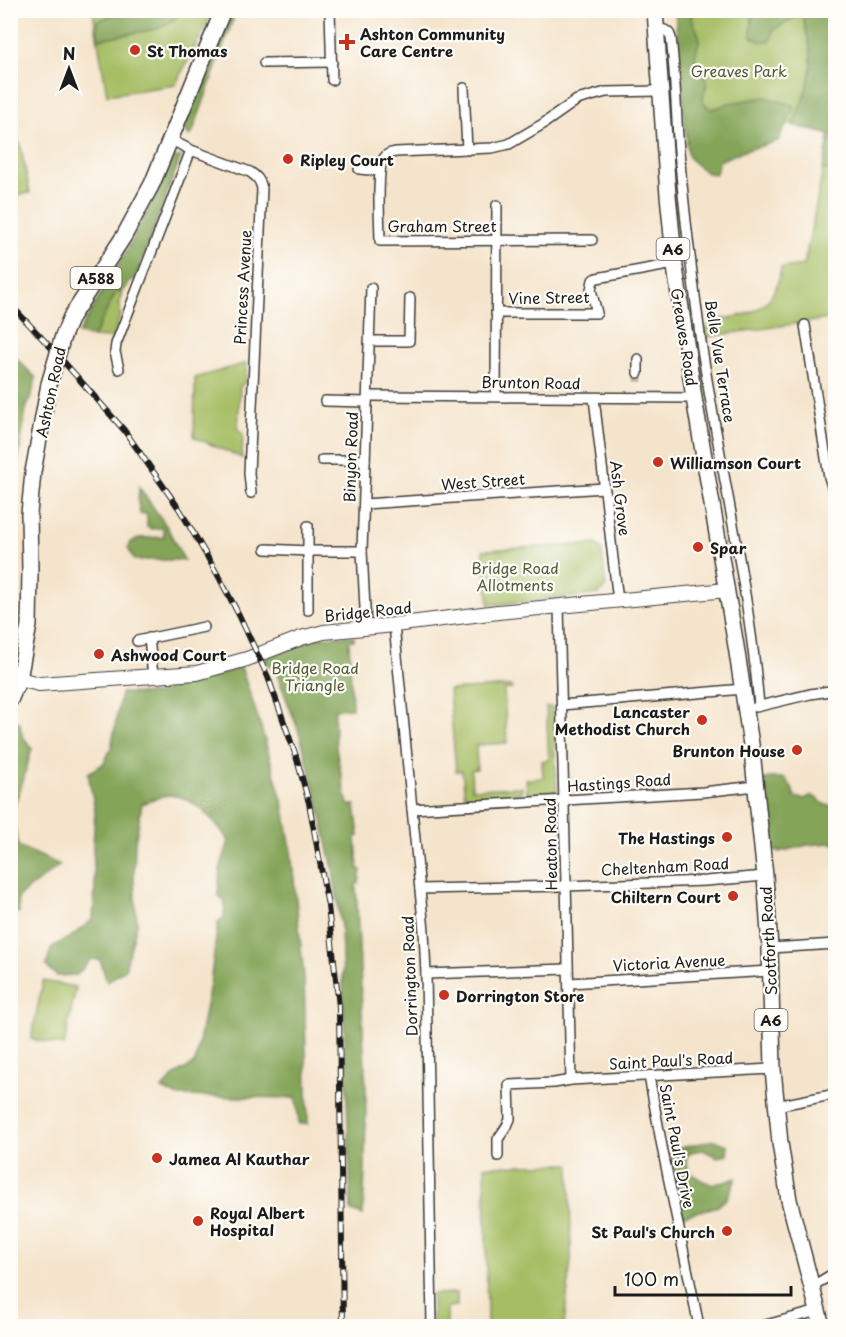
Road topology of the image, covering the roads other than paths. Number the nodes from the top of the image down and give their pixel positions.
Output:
1 (224, 10) edge
2 (330, 10) edge
3 (655, 10) edge
4 (656, 29) junction
5 (332, 62) junction
6 (264, 63) dead end
7 (332, 80) dead end
8 (464, 88) dead end
9 (660, 91) junction
10 (171, 140) junction
11 (191, 150) junction
12 (467, 150) junction
13 (359, 169) dead end
14 (380, 171) junction
15 (497, 205) dead end
16 (497, 240) junction
17 (592, 240) dead end
18 (674, 264) junction
19 (371, 288) dead end
20 (410, 298) dead end
21 (496, 313) junction
22 (805, 325) dead end
23 (370, 341) junction
24 (638, 359) dead end
25 (119, 369) dead end
26 (638, 374) tunnel mouth
27 (638, 386) tunnel mouth
28 (496, 396) junction
29 (594, 398) junction
30 (638, 398) junction
31 (694, 398) junction
32 (368, 399) junction
33 (325, 401) dead end
34 (321, 460) dead end
35 (365, 460) junction
36 (604, 488) junction
37 (251, 493) dead end
38 (836, 498) edge
39 (364, 504) junction
40 (308, 526) dead end
41 (266, 549) dead end
42 (308, 551) junction
43 (362, 551) junction
44 (727, 590) junction
45 (618, 601) junction
46 (560, 607) junction
47 (308, 610) dead end
48 (394, 625) junction
49 (204, 627) dead end
50 (366, 627) junction
51 (149, 638) junction
52 (137, 640) dead end
53 (153, 676) junction
54 (19, 680) junction
55 (743, 689) junction
56 (836, 690) edge
57 (10, 700) edge
58 (562, 705) junction
59 (753, 708) junction
60 (756, 786) junction
61 (564, 800) junction
62 (412, 809) junction
63 (765, 876) junction
64 (566, 886) junction
65 (420, 889) junction
66 (835, 942) edge
67 (770, 948) junction
68 (568, 969) junction
69 (770, 971) junction
70 (426, 974) junction
71 (569, 983) junction
72 (773, 1070) junction
73 (649, 1077) junction
74 (571, 1080) junction
75 (508, 1085) junction
76 (497, 1086) dead end
77 (836, 1094) edge
78 (776, 1106) junction
79 (498, 1156) dead end
80 (836, 1272) edge
81 (811, 1287) junction
82 (818, 1311) junction
83 (432, 1326) edge
84 (699, 1326) edge
85 (762, 1326) edge
86 (822, 1326) edge

1 - 10 main road, Ashton Road / A588
2 - 5 street
3 - 4 main road, Greaves Road / A6
4 - 9 main road, Greaves Road / A6
4 - 59 street, Belle Vue Terrace
5 - 6 street
5 - 7 street
8 - 12 street
9 - 12 street
9 - 18 main road, Greaves Road / A6
10 - 11 street, Princess Avenue
10 - 54 main road, Ashton Road / A588, bridge
11 - 25 street
11 - 37 street, Princess Avenue
12 - 14 street, Graham Street
13 - 14 street
14 - 16 street, Graham Street
15 - 16 street
16 - 17 street, Graham Street
16 - 21 street
18 - 21 street, Vine Street
18 - 31 main road, Greaves Road / A6
19 - 23 street, Binyon Road
20 - 23 street
21 - 28 street
22 - 38 street
23 - 32 street, Binyon Road
24 - 26 street
27 - 30 street
28 - 29 street, Brunton Road
28 - 32 street, Brunton Road
29 - 30 street, Brunton Road
29 - 36 street, Ash Grove
30 - 31 street, Brunton Road
31 - 44 main road, Greaves Road / A6
32 - 33 street, Brunton Road
32 - 35 street, Binyon Road
34 - 35 street
35 - 39 street, Binyon Road
36 - 39 street, West Street
36 - 45 street, Ash Grove
39 - 43 street, Binyon Road
40 - 42 street
41 - 42 street
42 - 43 street
42 - 47 street
43 - 50 street, Binyon Road
44 - 45 street, Bridge Road
44 - 55 main road, Scotforth Road / A6
45 - 46 street, Bridge Road
46 - 48 street, Bridge Road
46 - 58 street, Heaton Road
48 - 50 street, Bridge Road
48 - 62 street, Dorrington Road
49 - 51 street
50 - 53 street, Bridge Road
51 - 52 street
51 - 53 street
53 - 54 street, Bridge Road
54 - 57 main road, Ashton Road / A588
55 - 58 street
55 - 59 main road, Scotforth Road / A6
56 - 59 street
58 - 61 street, Heaton Road
59 - 60 main road, Scotforth Road / A6
60 - 61 street, Hastings Road
60 - 63 main road, Scotforth Road / A6
61 - 62 street, Hastings Road
61 - 64 street, Heaton Road
62 - 65 street, Dorrington Road
63 - 64 street, Cheltenham Road
63 - 67 main road, Scotforth Road / A6
64 - 65 street, Cheltenham Road
64 - 68 street, Heaton Road
65 - 70 street, Dorrington Road
66 - 67 street
67 - 69 main road, Scotforth Road / A6
68 - 70 street
68 - 71 street, Heaton Road
69 - 71 street, Victoria Avenue
69 - 72 main road, Scotforth Road / A6
70 - 83 street, Dorrington Road
71 - 74 street, Heaton Road
72 - 73 street, Saint Paul's Road
72 - 78 main road, Scotforth Road / A6
73 - 74 street, Saint Paul's Road
73 - 84 street, Saint Paul's Drive
74 - 75 street, Saint Paul's Road
75 - 76 street, Saint Paul's Road
75 - 79 street
77 - 78 street
78 - 81 main road, Scotforth Road / A6
80 - 81 street
81 - 82 main road, Scotforth Road / A6
82 - 85 street
82 - 86 main road, Scotforth Road / A6

